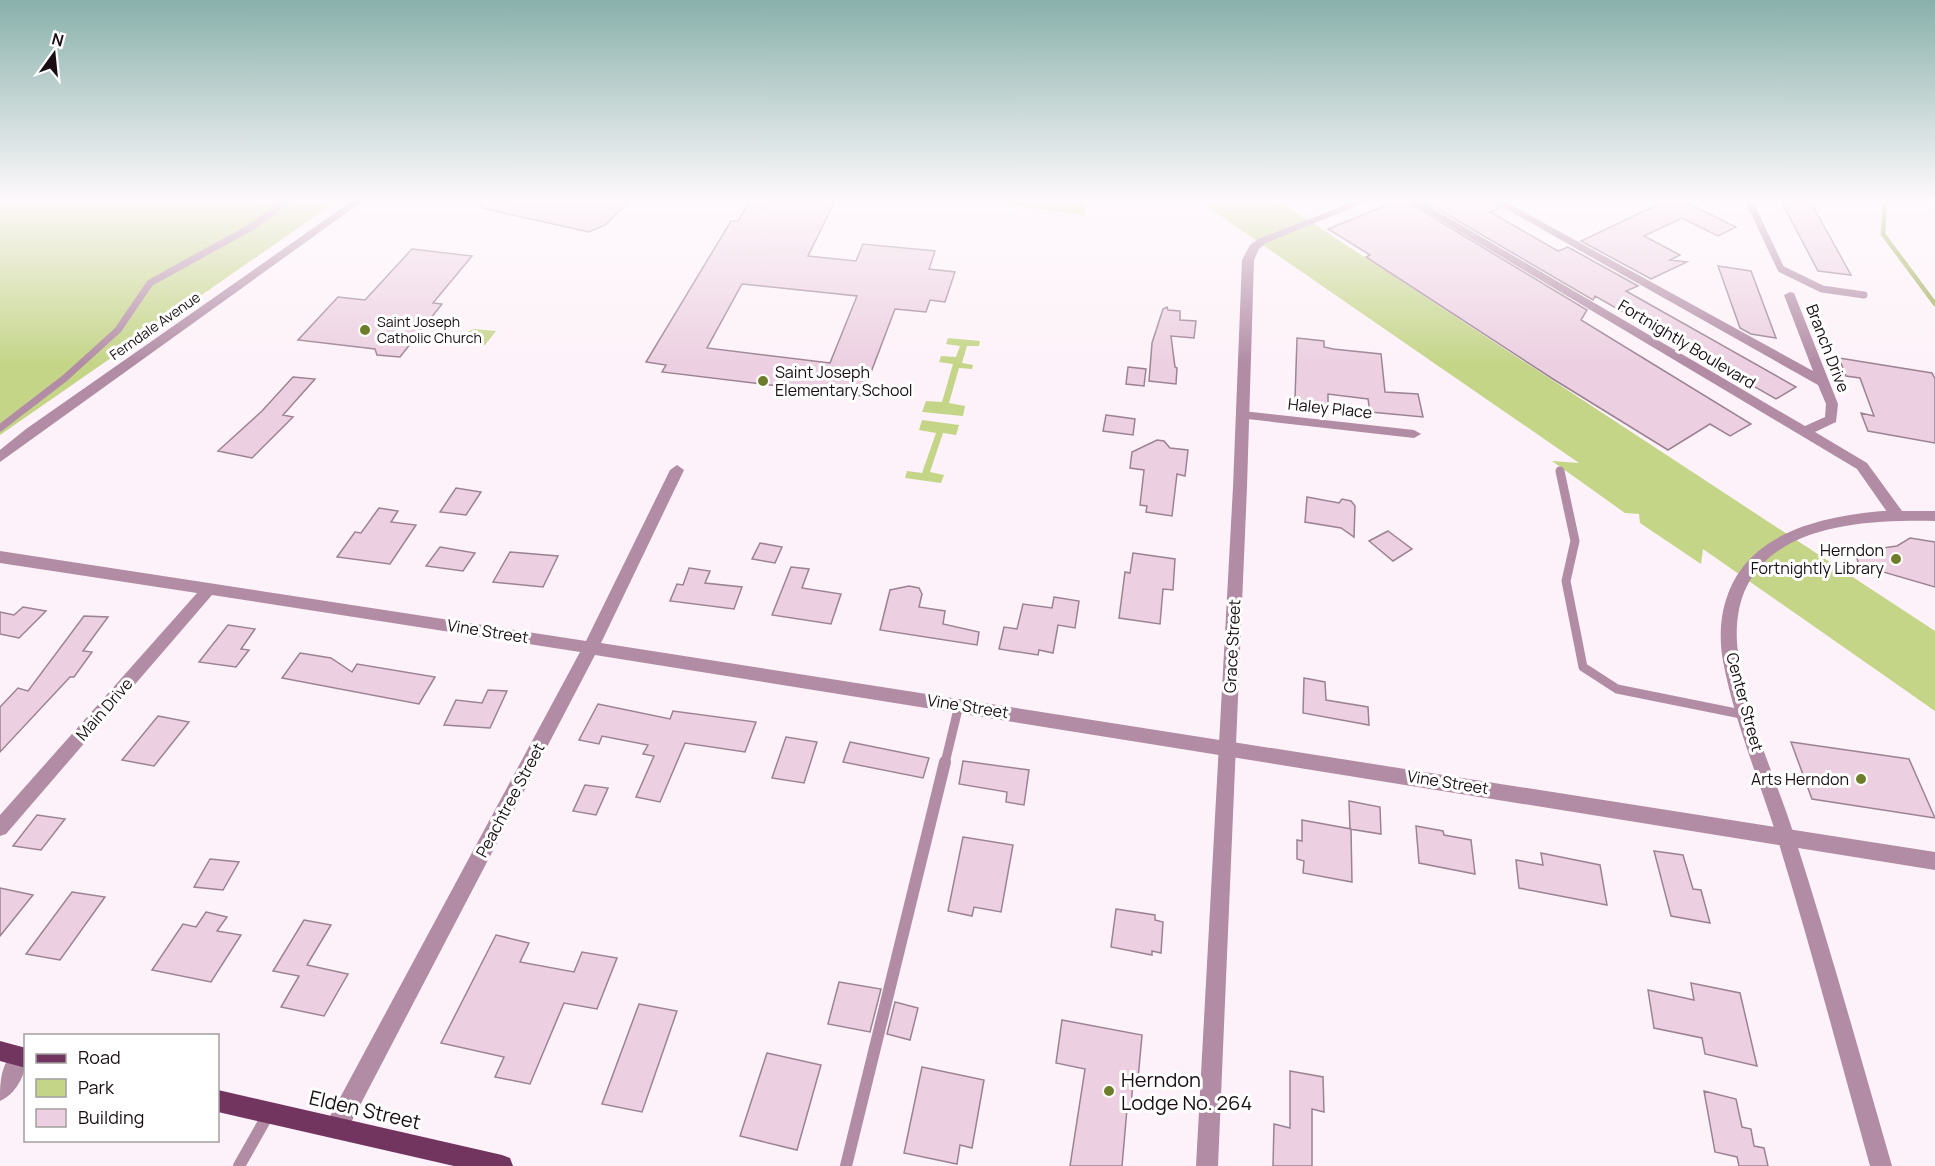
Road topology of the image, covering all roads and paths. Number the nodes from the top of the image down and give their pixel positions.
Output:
1 (201, 255) edge
2 (281, 255) edge
3 (1249, 255) edge
4 (1505, 255) edge
5 (1595, 255) edge
6 (1775, 255) edge
7 (1790, 295) dead end
8 (1864, 295) dead end
9 (1825, 383) junction
10 (1243, 415) junction
11 (0, 428) edge
12 (1804, 432) junction
13 (1414, 434) dead end
14 (0, 457) edge
15 (677, 470) dead end
16 (1560, 471) dead end
17 (1897, 514) junction
18 (1935, 516) edge
19 (0, 557) edge
20 (209, 589) junction
21 (591, 647) junction
22 (959, 705) junction
23 (1746, 715) junction
24 (1228, 747) junction
25 (0, 828) edge
26 (1785, 835) junction
27 (1935, 861) edge
28 (0, 1051) edge
29 (24, 1057) edge
30 (24, 1058) edge
31 (0, 1090) edge
32 (219, 1101) edge
33 (269, 1112) junction
34 (336, 1128) junction
35 (239, 1166) edge
36 (502, 1166) edge
37 (846, 1166) edge
38 (1207, 1166) edge
39 (1881, 1166) edge

1 - 11 lane
2 - 14 street, Ferndale Avenue
3 - 10 street, Grace Street
4 - 12 street, Fortnightly Boulevard
5 - 9 street
6 - 8 lane
7 - 9 street, Branch Drive
9 - 12 street, Branch Drive
10 - 13 street, Haley Place
10 - 24 street, Grace Street
12 - 17 street, Fortnightly Boulevard
15 - 21 street, Peachtree Street
16 - 23 lane
17 - 18 street, Center Street
17 - 23 street, Center Street
19 - 20 street, Vine Street
20 - 21 street, Vine Street
20 - 25 street, Main Drive
21 - 22 street, Vine Street
21 - 34 street, Peachtree Street
22 - 24 street, Vine Street
22 - 37 lane
23 - 26 street, Center Street
24 - 26 street, Vine Street
24 - 38 street, Grace Street
26 - 27 street, Vine Street
26 - 39 street, Center Street
28 - 29 main road
30 - 31 street
32 - 33 main road, Elden Street
33 - 34 main road, Elden Street
33 - 35 lane
34 - 36 main road, Elden Street

